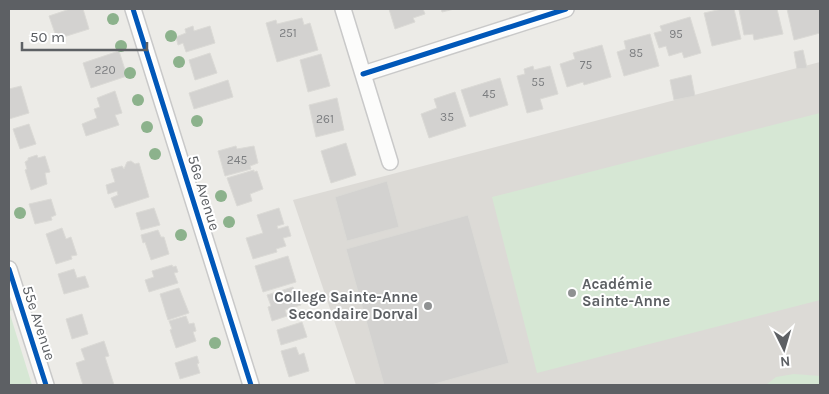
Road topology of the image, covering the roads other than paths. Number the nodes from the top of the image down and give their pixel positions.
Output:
1 (133, 9) edge
2 (343, 9) edge
3 (566, 9) edge
4 (363, 74) junction
5 (390, 162) dead end
6 (9, 268) edge
7 (46, 385) edge
8 (251, 385) edge

1 - 8 street, 56e Avenue
2 - 4 street
3 - 4 street
4 - 5 street
6 - 7 street, 55e Avenue

